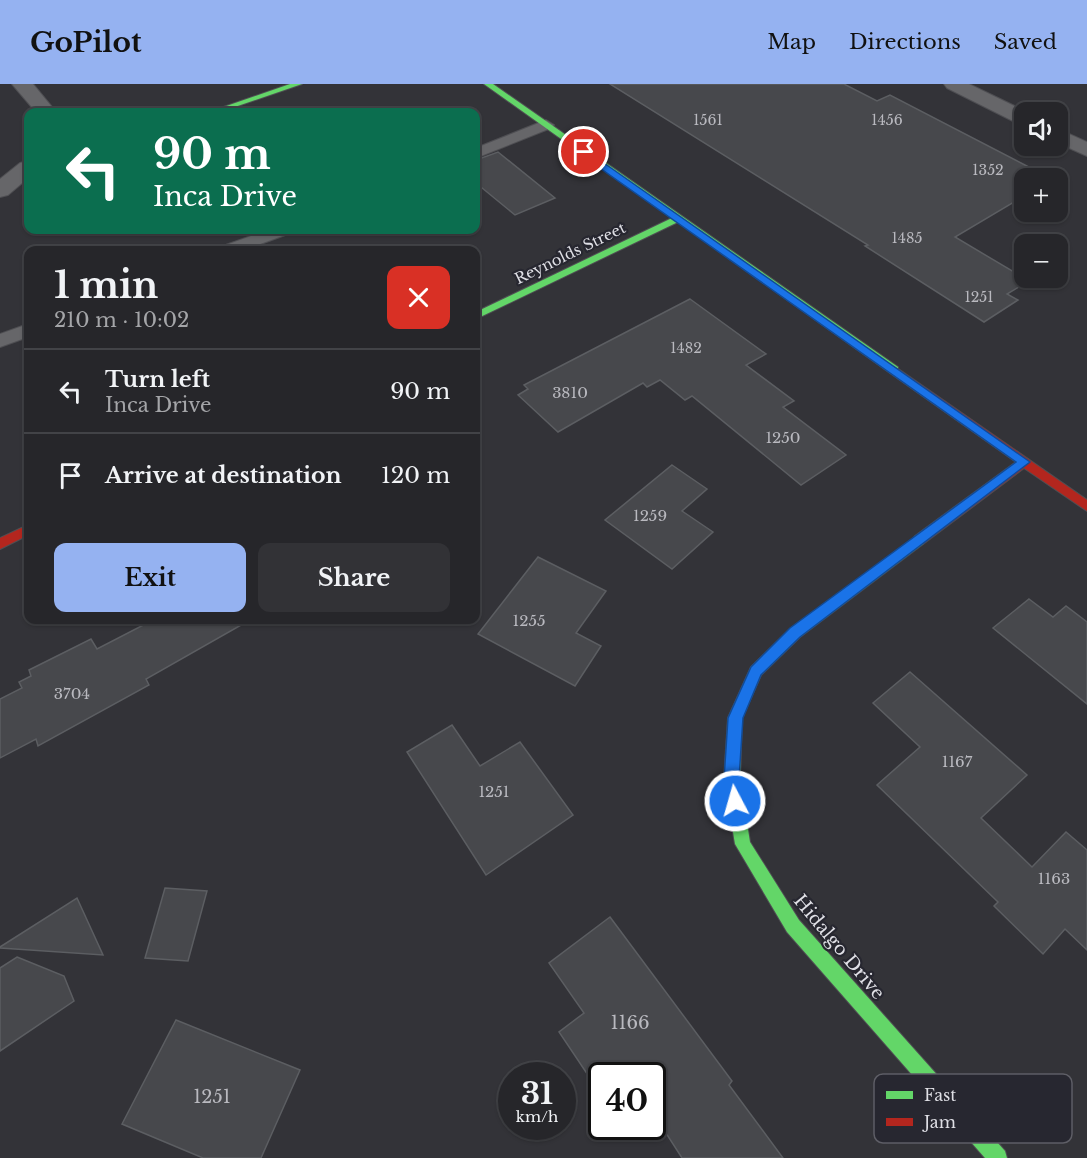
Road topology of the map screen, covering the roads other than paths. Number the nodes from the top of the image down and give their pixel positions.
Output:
1 (22, 84) edge
2 (298, 84) edge
3 (488, 84) edge
4 (954, 84) edge
5 (43, 108) edge
6 (225, 108) edge
7 (1014, 114) edge
8 (546, 125) junction
9 (1068, 140) edge
10 (1087, 150) edge
11 (480, 151) edge
12 (24, 171) edge
13 (0, 190) edge
14 (678, 219) junction
15 (271, 234) edge
16 (240, 246) edge
17 (480, 314) edge
18 (24, 332) edge
19 (0, 342) edge
20 (1024, 462) junction
21 (1087, 506) edge
22 (24, 532) edge
23 (0, 543) edge
24 (924, 1074) edge
25 (985, 1143) edge
26 (998, 1158) edge

1 - 5 street
2 - 6 street
3 - 8 street
4 - 7 street
8 - 11 lane
8 - 14 street
9 - 10 street
12 - 13 street
14 - 17 street, Reynolds Street
14 - 20 street
15 - 16 lane
18 - 19 lane
20 - 21 street
20 - 24 street, Hidalgo Drive
22 - 23 street
25 - 26 street, Hidalgo Drive

